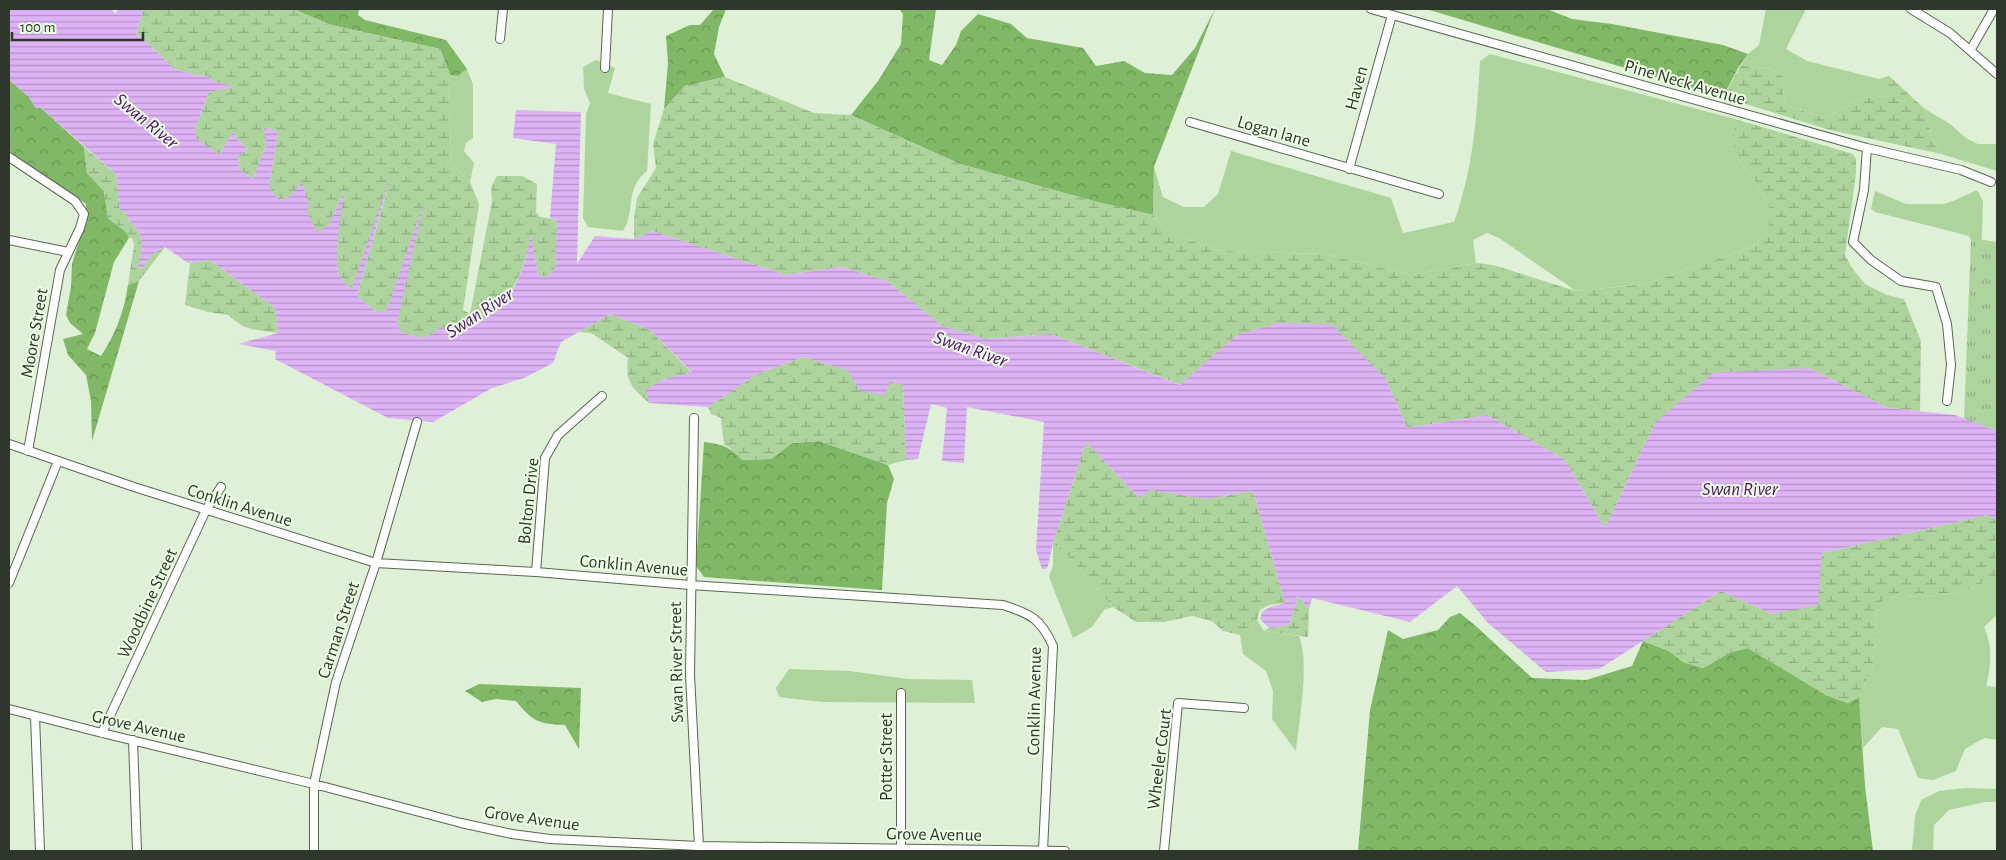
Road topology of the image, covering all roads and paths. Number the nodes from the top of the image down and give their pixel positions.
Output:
1 (503, 9) edge
2 (608, 9) edge
3 (1371, 9) edge
4 (1911, 9) edge
5 (1994, 9) edge
6 (1392, 15) junction
7 (500, 38) dead end
8 (1970, 49) junction
9 (605, 68) dead end
10 (1997, 74) edge
11 (1190, 122) dead end
12 (1867, 148) junction
13 (9, 157) edge
14 (1350, 169) junction
15 (1991, 182) dead end
16 (1439, 194) dead end
17 (9, 240) edge
18 (68, 252) junction
19 (602, 396) dead end
20 (1947, 401) dead end
21 (694, 418) dead end
22 (417, 422) dead end
23 (9, 444) edge
24 (28, 451) junction
25 (58, 461) junction
26 (221, 487) dead end
27 (206, 510) junction
28 (376, 564) junction
29 (536, 572) junction
30 (9, 583) edge
31 (690, 585) junction
32 (901, 693) dead end
33 (1244, 708) dead end
34 (9, 709) edge
35 (35, 716) junction
36 (102, 734) junction
37 (133, 740) junction
38 (314, 784) junction
39 (699, 846) junction
40 (760, 849) edge
41 (901, 850) edge
42 (1043, 850) junction
43 (40, 851) edge
44 (137, 851) edge
45 (314, 851) edge
46 (1065, 851) edge
47 (1164, 851) edge

1 - 7 street
2 - 9 street
3 - 6 street, Pine Neck Avenue
4 - 8 street
5 - 8 street
6 - 12 street, Pine Neck Avenue
6 - 14 street, Haven
8 - 10 street
11 - 14 street, Logan lane
12 - 15 street, Pine Neck Avenue
12 - 20 street
13 - 18 street, Moore Street
14 - 16 street, Logan lane
17 - 18 street
18 - 24 street, Moore Street
19 - 29 street, Bolton Drive
21 - 31 street, Swan River Street
22 - 28 street, Carman Street
23 - 24 street, Conklin Avenue
24 - 25 street, Conklin Avenue
25 - 27 street, Conklin Avenue
25 - 30 street
26 - 27 street, Woodbine Street
27 - 28 street, Conklin Avenue
27 - 36 street, Woodbine Street
28 - 29 street, Conklin Avenue
28 - 38 street, Carman Street
29 - 31 street, Conklin Avenue
31 - 39 street, Swan River Street
31 - 42 street, Conklin Avenue
32 - 41 street, Potter Street
33 - 47 street, Wheeler Court
34 - 35 street, Grove Avenue
35 - 36 street, Grove Avenue
35 - 43 street
36 - 37 street, Grove Avenue
37 - 38 street, Grove Avenue
37 - 44 street
38 - 39 street, Grove Avenue
38 - 45 street, Carman Street
39 - 40 street, Grove Avenue
40 - 41 street, Grove Avenue
41 - 42 street, Grove Avenue
42 - 46 street, Grove Avenue

